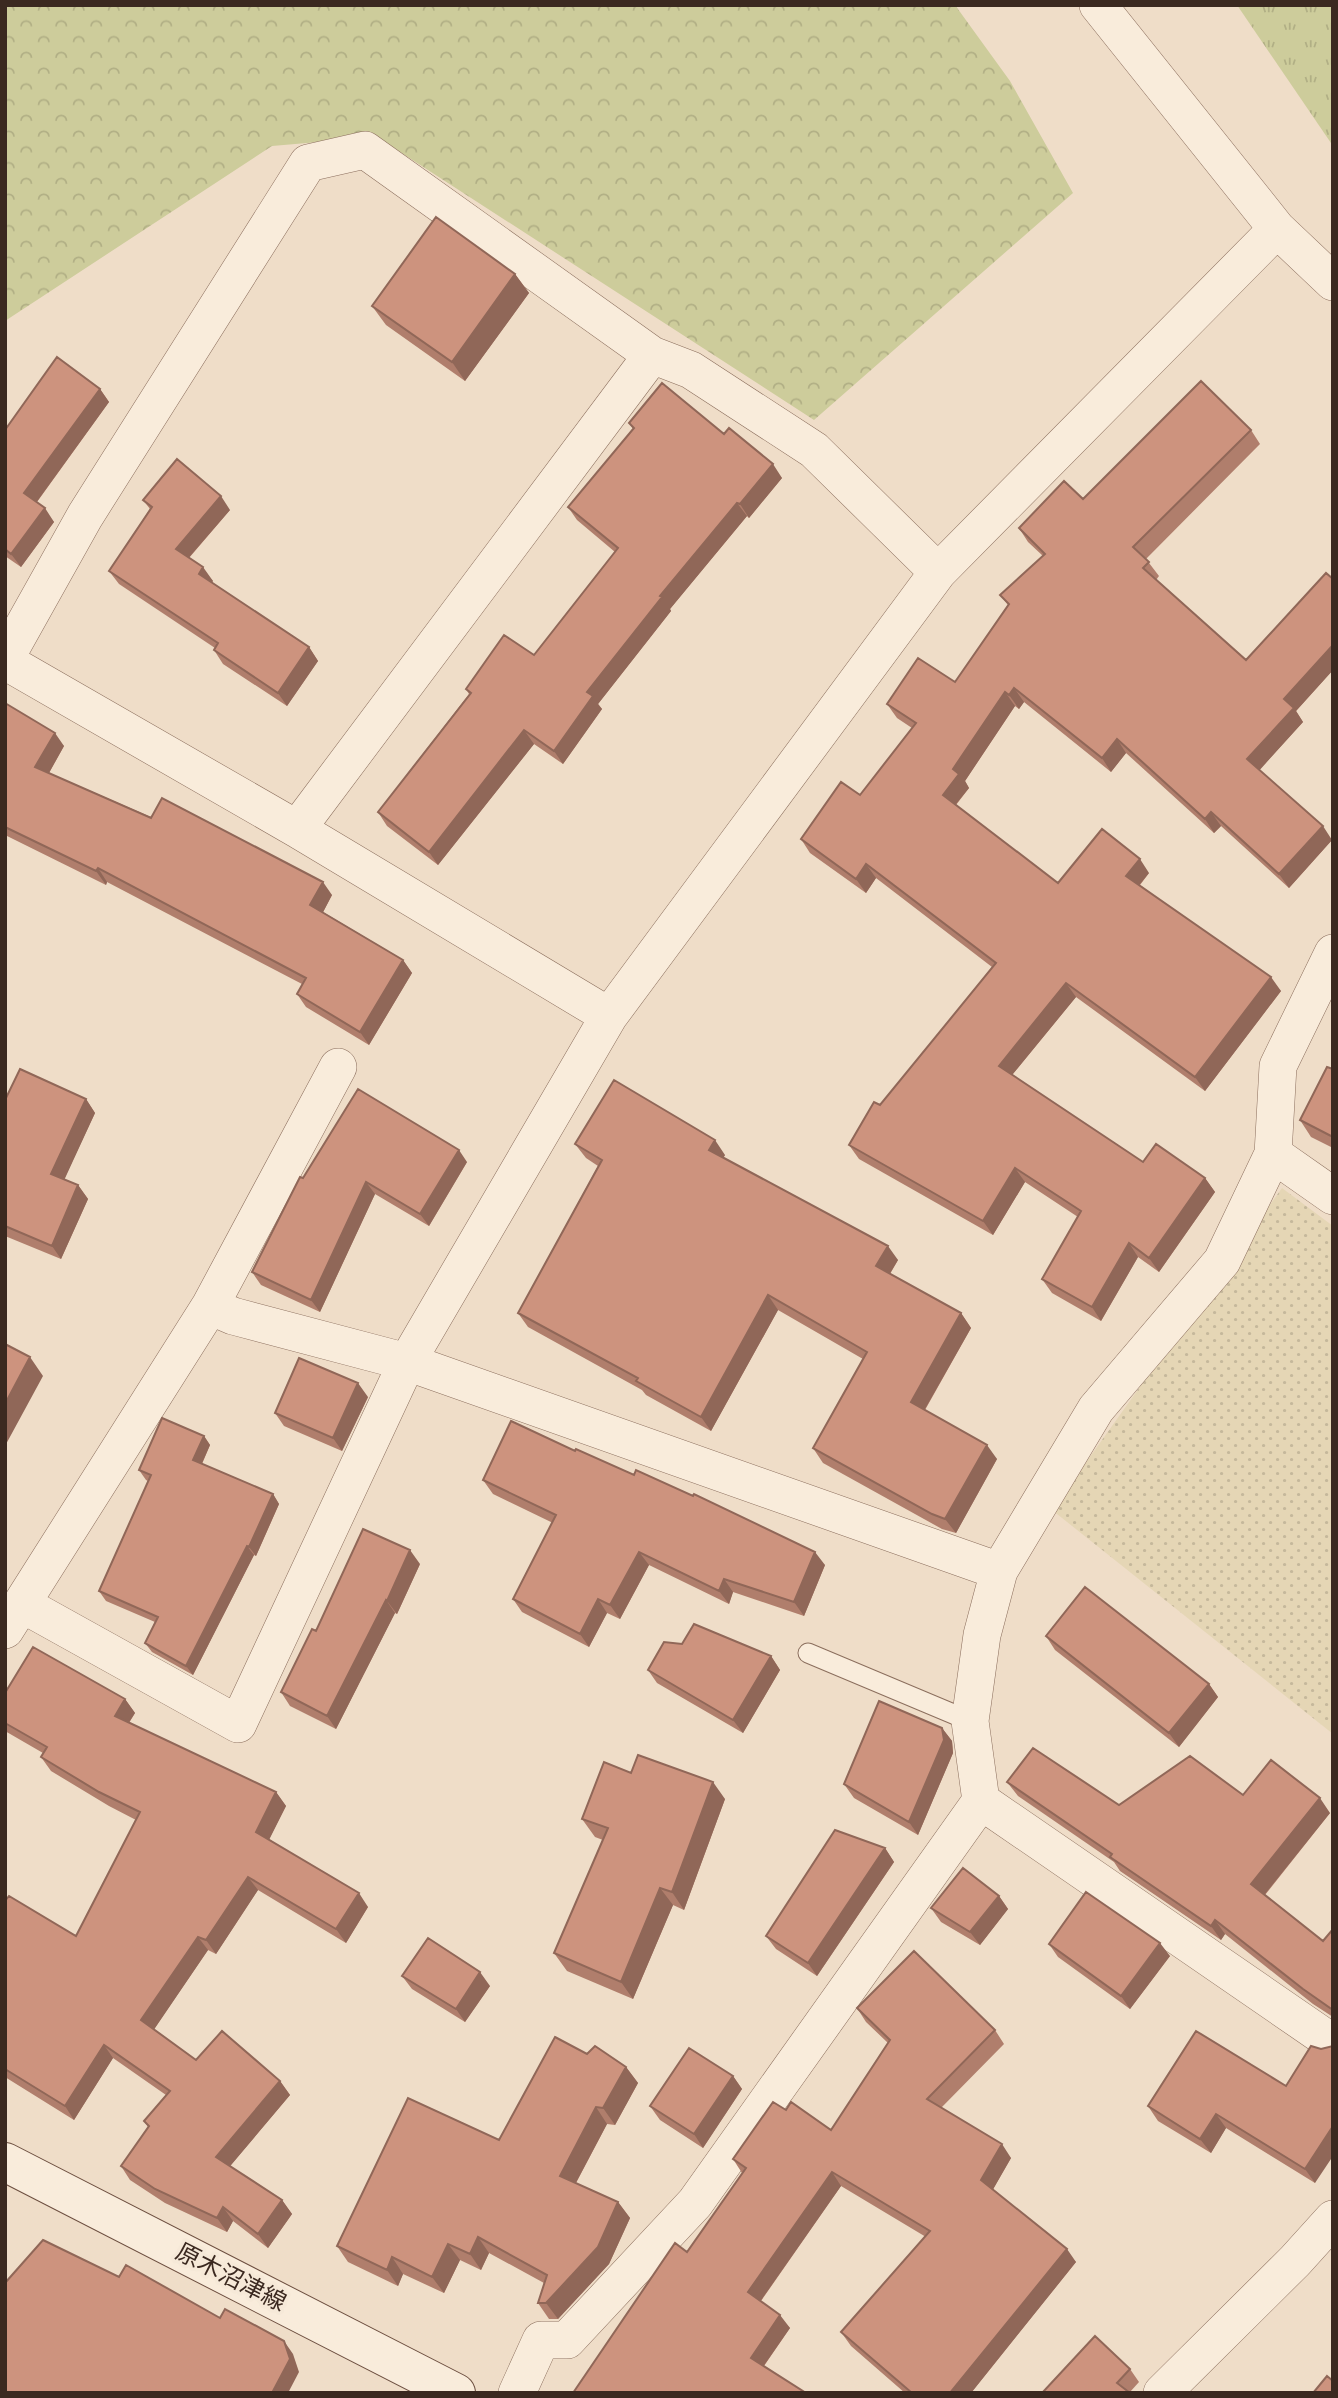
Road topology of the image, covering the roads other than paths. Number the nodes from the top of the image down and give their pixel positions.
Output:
1 (1098, 5) edge
2 (1277, 229) junction
3 (1333, 282) edge
4 (652, 355) junction
5 (938, 572) junction
6 (5, 660) edge
7 (297, 830) junction
8 (1333, 953) edge
9 (608, 1016) junction
10 (338, 1067) dead end
11 (1273, 1154) junction
12 (1333, 1196) edge
13 (210, 1306) junction
14 (407, 1362) junction
15 (999, 1572) junction
16 (13, 1617) edge
17 (808, 1653) dead end
18 (970, 1721) junction
19 (981, 1801) junction
20 (1333, 2043) edge
21 (5, 2162) edge
22 (1333, 2219) edge
23 (456, 2393) edge
24 (517, 2393) edge
25 (1162, 2393) edge

1 - 2 street
2 - 3 street
2 - 5 street
4 - 5 street
4 - 6 street
4 - 7 street
5 - 9 street
6 - 7 street
7 - 9 street
8 - 11 street
9 - 14 street
10 - 13 street
11 - 12 street
11 - 15 street
13 - 14 street
13 - 16 street
14 - 15 street
14 - 16 street
15 - 18 street
17 - 18 lane
18 - 19 street
19 - 20 street
19 - 24 street
21 - 23 main road, 原木沼津線
22 - 25 street

